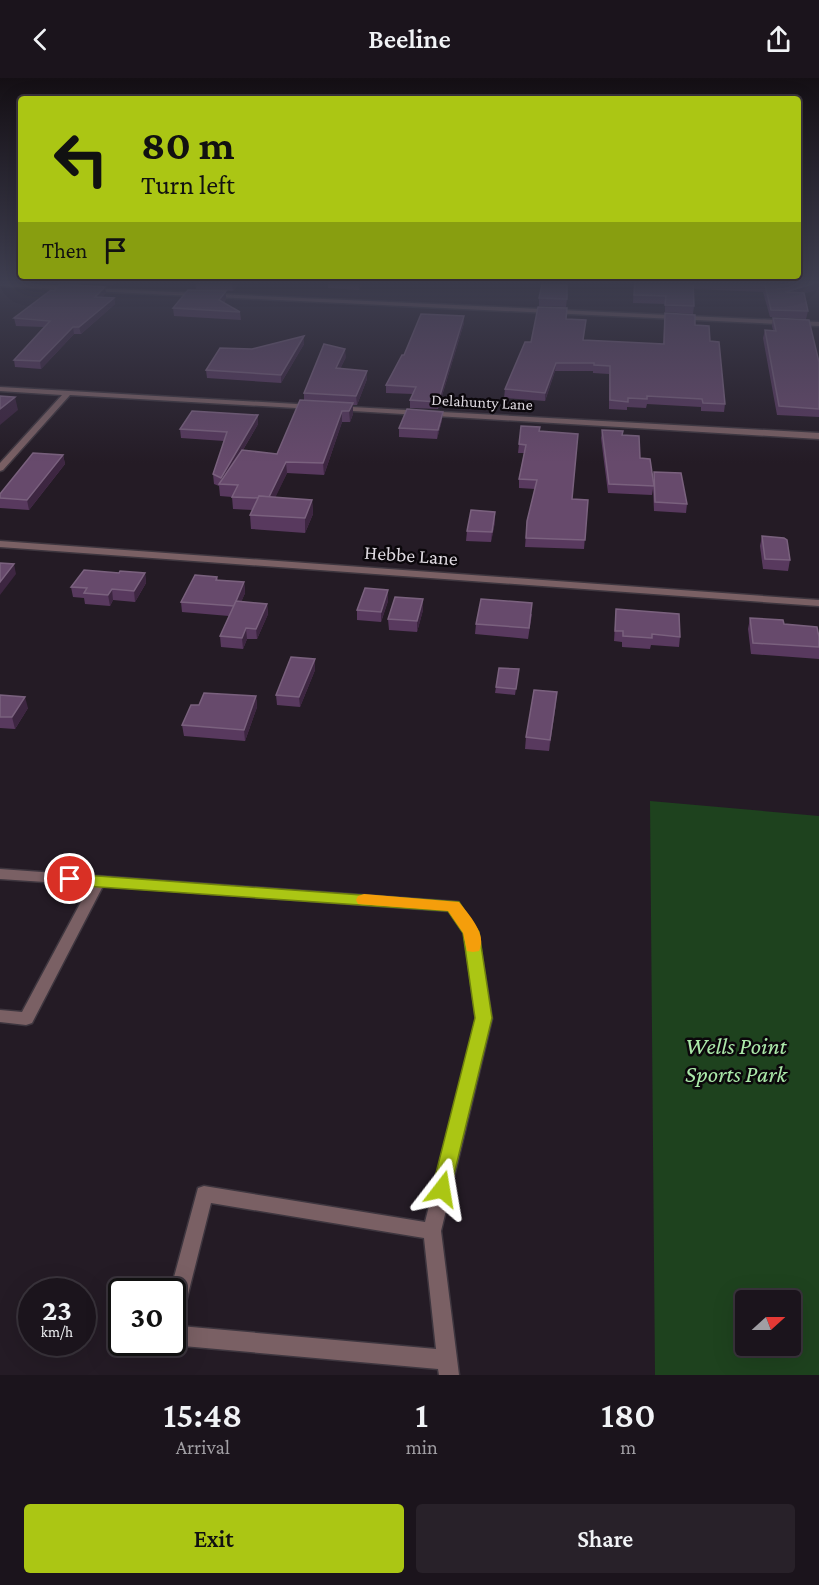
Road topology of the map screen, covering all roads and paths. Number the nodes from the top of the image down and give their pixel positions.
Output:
1 (0, 389) edge
2 (68, 393) junction
3 (319, 407) edge
4 (330, 408) edge
5 (819, 436) edge
6 (0, 468) edge
7 (0, 544) edge
8 (819, 603) edge
9 (0, 874) edge
10 (99, 881) junction
11 (0, 1016) edge
12 (432, 1231) junction
13 (183, 1278) edge
14 (186, 1337) edge
15 (448, 1367) edge

1 - 2 street
2 - 3 street
2 - 6 street
4 - 5 street, Delahunty Lane
7 - 8 street, Hebbe Lane
9 - 10 street
10 - 11 street
10 - 12 street
12 - 13 street
12 - 15 street
14 - 15 street

